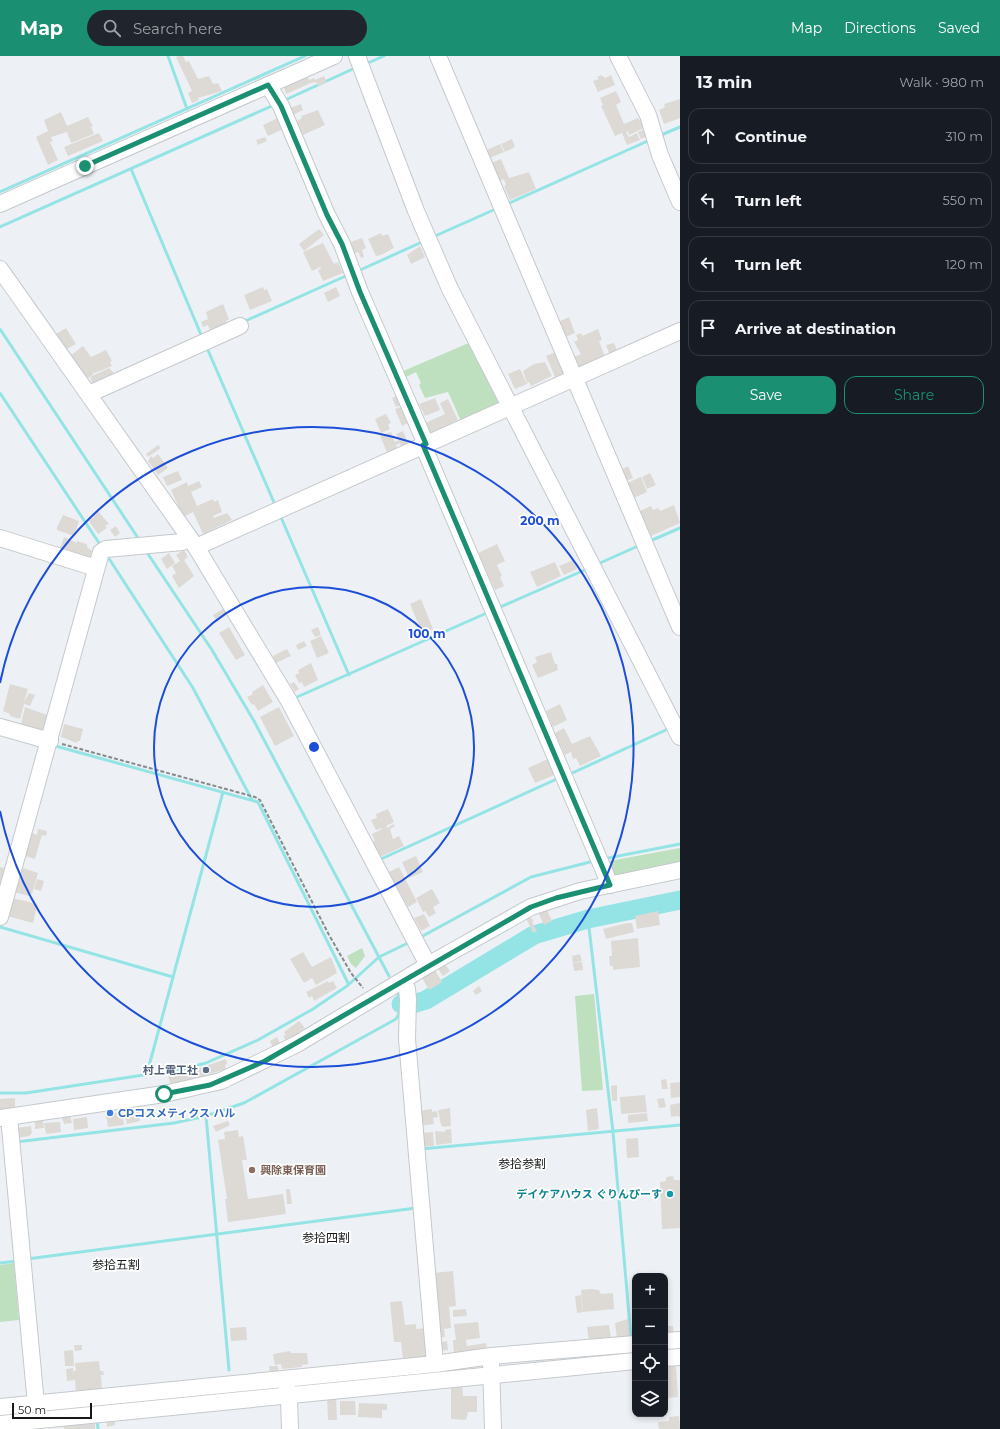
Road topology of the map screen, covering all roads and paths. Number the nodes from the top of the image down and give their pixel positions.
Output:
1 (334, 56) edge
2 (357, 56) edge
3 (438, 56) edge
4 (618, 56) edge
5 (268, 85) junction
6 (680, 202) edge
7 (0, 204) edge
8 (0, 269) edge
9 (240, 326) dead end
10 (680, 331) edge
11 (575, 378) junction
12 (89, 394) junction
13 (511, 406) junction
14 (425, 444) junction
15 (0, 538) edge
16 (193, 542) junction
17 (96, 568) junction
18 (680, 627) edge
19 (0, 727) edge
20 (680, 737) edge
21 (49, 743) junction
22 (680, 870) edge
23 (610, 885) junction
24 (0, 917) edge
25 (428, 965) junction
26 (356, 979) dead end
27 (403, 980) junction
28 (5, 1117) edge
29 (680, 1340) edge
30 (668, 1341) edge
31 (632, 1345) edge
32 (680, 1357) edge
33 (668, 1358) edge
34 (632, 1361) edge
35 (435, 1364) junction
36 (490, 1369) junction
37 (289, 1391) junction
38 (36, 1404) junction
39 (0, 1407) edge
40 (100, 1412) edge
41 (0, 1424) edge
42 (290, 1429) edge
43 (493, 1429) edge

1 - 5 street
2 - 13 street
3 - 11 street
4 - 6 street
5 - 7 street
5 - 14 street
8 - 12 street
9 - 12 street
10 - 11 street
11 - 13 street
11 - 18 street
12 - 16 street
13 - 14 street
13 - 20 street
14 - 16 street
14 - 23 street
15 - 17 street
16 - 17 street
16 - 25 street
17 - 21 street
19 - 21 street
21 - 24 street
21 - 26 path
22 - 23 street
23 - 25 street
25 - 27 street
27 - 28 street
27 - 35 street
28 - 38 street
29 - 30 street
31 - 36 street
32 - 33 street
34 - 36 street
35 - 36 street
35 - 37 street
36 - 37 street
36 - 43 street
37 - 40 street
37 - 42 street
38 - 39 street
38 - 40 street
40 - 41 street

